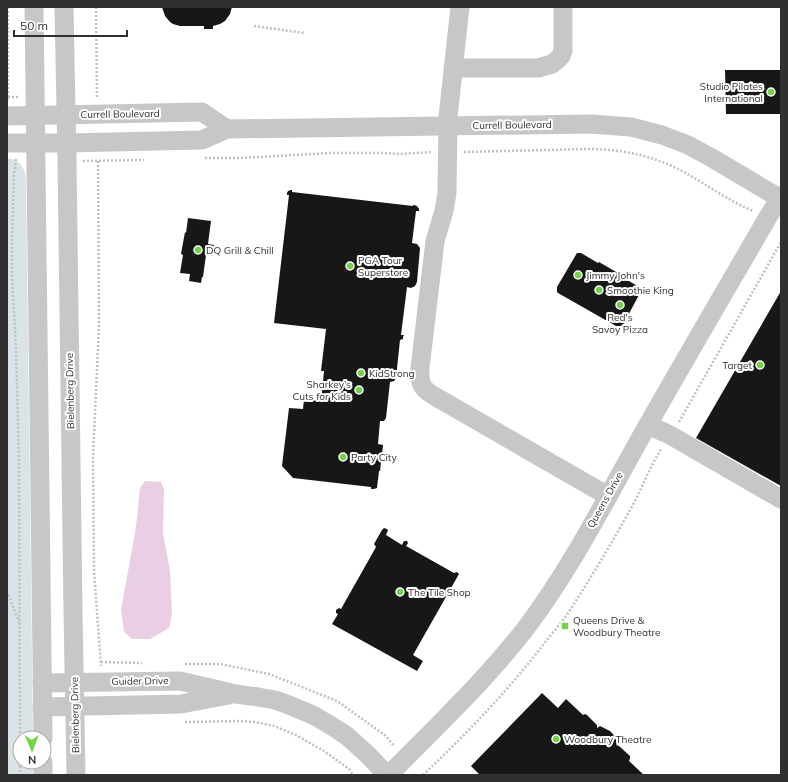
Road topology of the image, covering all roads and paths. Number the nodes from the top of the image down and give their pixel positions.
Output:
1 (8, 7) edge
2 (34, 7) edge
3 (64, 7) edge
4 (96, 7) edge
5 (460, 7) edge
6 (563, 7) edge
7 (254, 26) dead end
8 (304, 33) dead end
9 (453, 68) junction
10 (8, 97) dead end
11 (97, 97) dead end
12 (66, 115) junction
13 (7, 116) edge
14 (35, 116) junction
15 (448, 126) junction
16 (227, 129) junction
17 (7, 143) edge
18 (36, 143) junction
19 (67, 143) junction
20 (434, 152) dead end
21 (466, 152) dead end
22 (211, 158) dead end
23 (16, 160) dead end
24 (98, 162) dead end
25 (780, 198) edge
26 (740, 206) dead end
27 (781, 242) edge
28 (680, 420) dead end
29 (648, 425) junction
30 (660, 450) dead end
31 (608, 496) junction
32 (781, 499) edge
33 (7, 591) edge
34 (20, 624) junction
35 (42, 682) junction
36 (74, 682) junction
37 (102, 682) junction
38 (236, 694) junction
39 (75, 706) junction
40 (42, 707) junction
41 (178, 722) dead end
42 (20, 730) edge
43 (43, 730) edge
44 (76, 775) edge
45 (353, 775) edge
46 (388, 775) edge
47 (423, 775) edge

1 - 10 path
2 - 14 street
3 - 12 street, Bielenberg Drive
4 - 11 path
5 - 9 street
6 - 9 street
7 - 8 path
9 - 15 street
12 - 14 street, Currell Boulevard
12 - 16 street, Currell Boulevard
12 - 19 street, Bielenberg Drive
13 - 14 street, Currell Boulevard
14 - 18 street
15 - 16 street, Currell Boulevard
15 - 25 street, Currell Boulevard
15 - 31 street
16 - 19 street, Currell Boulevard
17 - 18 street, Currell Boulevard
18 - 19 street, Currell Boulevard
18 - 35 street
19 - 36 street, Bielenberg Drive
20 - 22 path
21 - 26 path
23 - 34 path
24 - 37 path
25 - 29 street, Queens Drive
27 - 28 path
29 - 31 street, Queens Drive
29 - 32 street
30 - 47 path
31 - 46 street, Queens Drive
33 - 34 path
34 - 42 path
35 - 36 street, Guider Drive
35 - 40 street
36 - 37 street, Guider Drive
36 - 39 street, Bielenberg Drive
37 - 38 street, Guider Drive
38 - 39 street, Guider Drive
38 - 46 street, Guider Drive
39 - 40 street, Guider Drive
39 - 44 street, Bielenberg Drive
40 - 43 street
41 - 45 path

